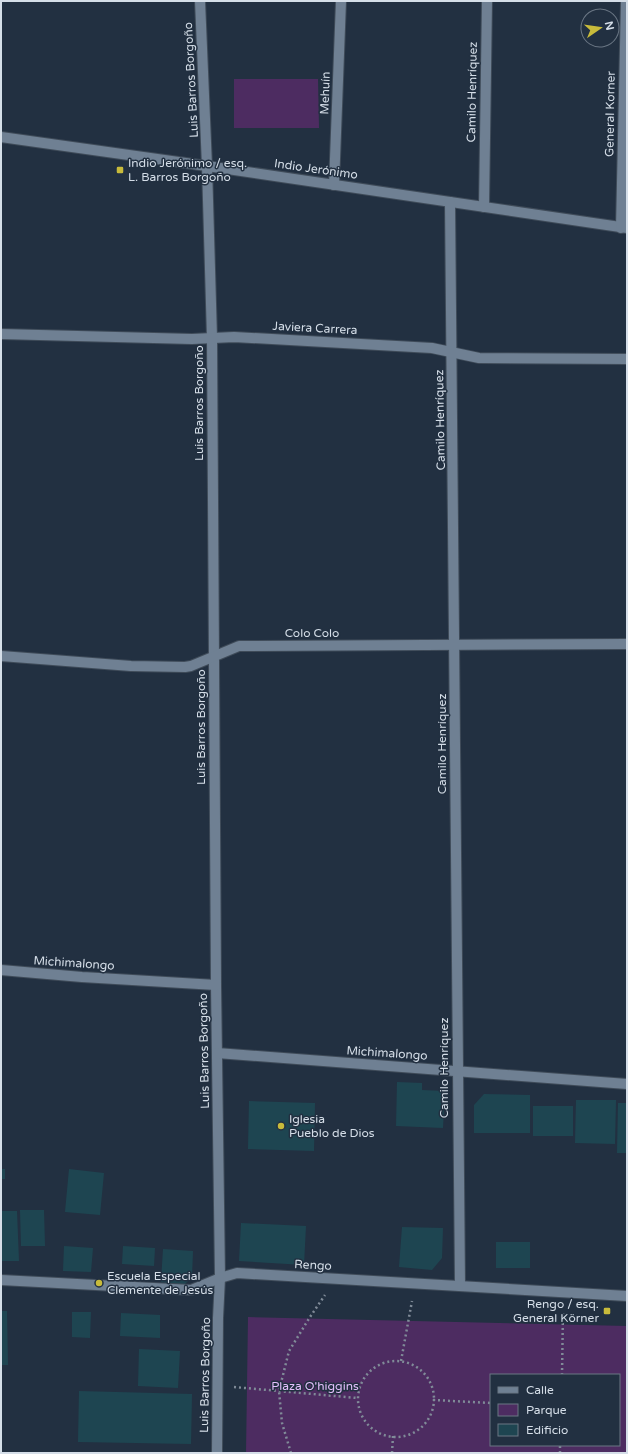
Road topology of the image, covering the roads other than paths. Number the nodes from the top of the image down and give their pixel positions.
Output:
1 (200, 1) edge
2 (341, 1) edge
3 (487, 1) edge
4 (626, 1) edge
5 (1, 137) edge
6 (208, 166) junction
7 (334, 185) junction
8 (450, 202) junction
9 (484, 207) junction
10 (624, 228) edge
11 (1, 334) edge
12 (212, 338) junction
13 (452, 352) junction
14 (627, 359) edge
15 (627, 644) edge
16 (455, 645) junction
17 (1, 656) edge
18 (214, 657) junction
19 (1, 970) edge
20 (216, 985) junction
21 (217, 1054) junction
22 (458, 1071) junction
23 (627, 1084) edge
24 (220, 1278) junction
25 (1, 1280) edge
26 (460, 1286) junction
27 (627, 1296) edge
28 (217, 1453) edge

1 - 6 street, Luis Barros Borgoño
2 - 7 street, Mehuín
3 - 9 street, Camilo Henríquez
4 - 10 street, General Korner
5 - 6 street, Indio Jerónimo
6 - 7 street, Indio Jerónimo
6 - 12 street, Luis Barros Borgoño
7 - 8 street, Indio Jerónimo
8 - 9 street, Indio Jerónimo
8 - 13 street, Camilo Henríquez
9 - 10 street, Indio Jerónimo
11 - 12 street, Javiera Carrera
12 - 13 street, Javiera Carrera
12 - 18 street, Luis Barros Borgoño
13 - 14 street, Javiera Carrera
13 - 16 street, Camilo Henríquez
15 - 16 street, Colo Colo
16 - 18 street, Colo Colo
16 - 22 street, Camilo Henríquez
17 - 18 street, Colo Colo
18 - 20 street, Luis Barros Borgoño
19 - 20 street, Michimalongo
20 - 21 street, Luis Barros Borgoño
21 - 22 street, Michimalongo
21 - 24 street, Luis Barros Borgoño
22 - 23 street, Michimalongo
22 - 26 street, Camilo Henríquez
24 - 25 street, Rengo
24 - 26 street, Rengo
24 - 28 street, Luis Barros Borgoño
26 - 27 street, Rengo

